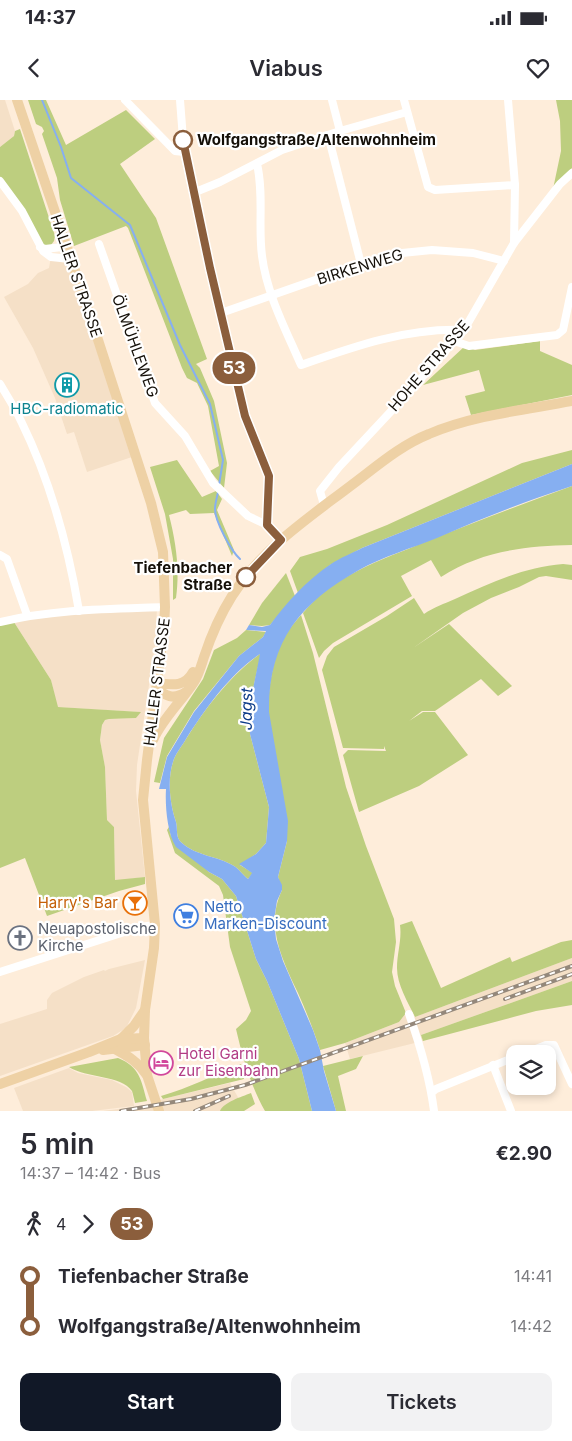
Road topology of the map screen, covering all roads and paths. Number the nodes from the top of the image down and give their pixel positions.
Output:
1 (17, 100) edge
2 (125, 100) edge
3 (180, 100) edge
4 (332, 100) edge
5 (404, 100) edge
6 (508, 100) edge
7 (407, 112) junction
8 (340, 131) junction
9 (328, 135) junction
10 (184, 152) junction
11 (257, 164) junction
12 (572, 173) edge
13 (0, 181) edge
14 (515, 185) junction
15 (193, 193) junction
16 (62, 234) junction
17 (514, 243) junction
18 (99, 244) dead end
19 (40, 247) junction
20 (52, 248) junction
21 (69, 255) junction
22 (504, 261) junction
23 (361, 264) junction
24 (572, 287) edge
25 (272, 296) junction
26 (221, 313) junction
27 (464, 330) junction
28 (454, 341) junction
29 (0, 384) edge
30 (572, 400) edge
31 (324, 505) junction
32 (267, 525) junction
33 (281, 540) junction
34 (0, 555) edge
35 (165, 608) junction
36 (79, 611) junction
37 (28, 615) junction
38 (0, 622) edge
39 (204, 656) junction
40 (157, 685) junction
41 (187, 691) junction
42 (148, 750) junction
43 (155, 925) junction
44 (1, 970) edge
45 (145, 1010) junction
46 (409, 1014) dead end
47 (121, 1039) junction
48 (144, 1041) junction
49 (115, 1049) junction
50 (556, 1049) edge
51 (88, 1052) junction
52 (506, 1060) edge
53 (493, 1065) junction
54 (147, 1075) junction
55 (0, 1084) edge
56 (572, 1084) edge
57 (432, 1092) junction
58 (159, 1111) edge
59 (434, 1111) edge
60 (511, 1111) edge

1 - 16 main road, HALLER STRASSE
2 - 10 street
3 - 10 street
4 - 8 street
5 - 7 street
6 - 14 street
7 - 8 street
7 - 14 street
8 - 9 street
9 - 11 street
9 - 23 street
10 - 15 street
11 - 15 street
11 - 25 street
12 - 17 street, HOHE STRASSE
13 - 19 street
14 - 17 street
15 - 26 street
16 - 20 street
16 - 21 main road, HALLER STRASSE
17 - 22 street, HOHE STRASSE
18 - 32 street, ÖLMÜHLEWEG
19 - 20 street
19 - 21 street
20 - 21 street
21 - 35 main road, HALLER STRASSE
22 - 23 street, BIRKENWEG
22 - 27 street, HOHE STRASSE
23 - 25 street, BIRKENWEG
24 - 28 street
25 - 26 street, BIRKENWEG
25 - 27 street
26 - 32 street
27 - 28 street, HOHE STRASSE
28 - 31 street, HOHE STRASSE
29 - 36 street
30 - 31 main road
31 - 33 main road
32 - 33 street, ÖLMÜHLEWEG
33 - 39 main road
34 - 37 street
35 - 36 street
35 - 40 main road, HALLER STRASSE
36 - 37 street
37 - 38 street
39 - 40 main road
39 - 41 main road
40 - 41 main road
40 - 42 main road, HALLER STRASSE
41 - 42 main road
42 - 43 main road, HALLER STRASSE
43 - 44 street
43 - 45 main road, HALLER STRASSE
45 - 47 main road
45 - 48 main road, HALLER STRASSE
46 - 57 street
47 - 48 main road
47 - 51 main road
48 - 49 main road
48 - 54 main road, HALLER STRASSE
49 - 51 main road
49 - 54 main road
50 - 56 street
51 - 55 main road
52 - 53 street
53 - 57 street
53 - 60 street
54 - 58 main road
57 - 59 street

